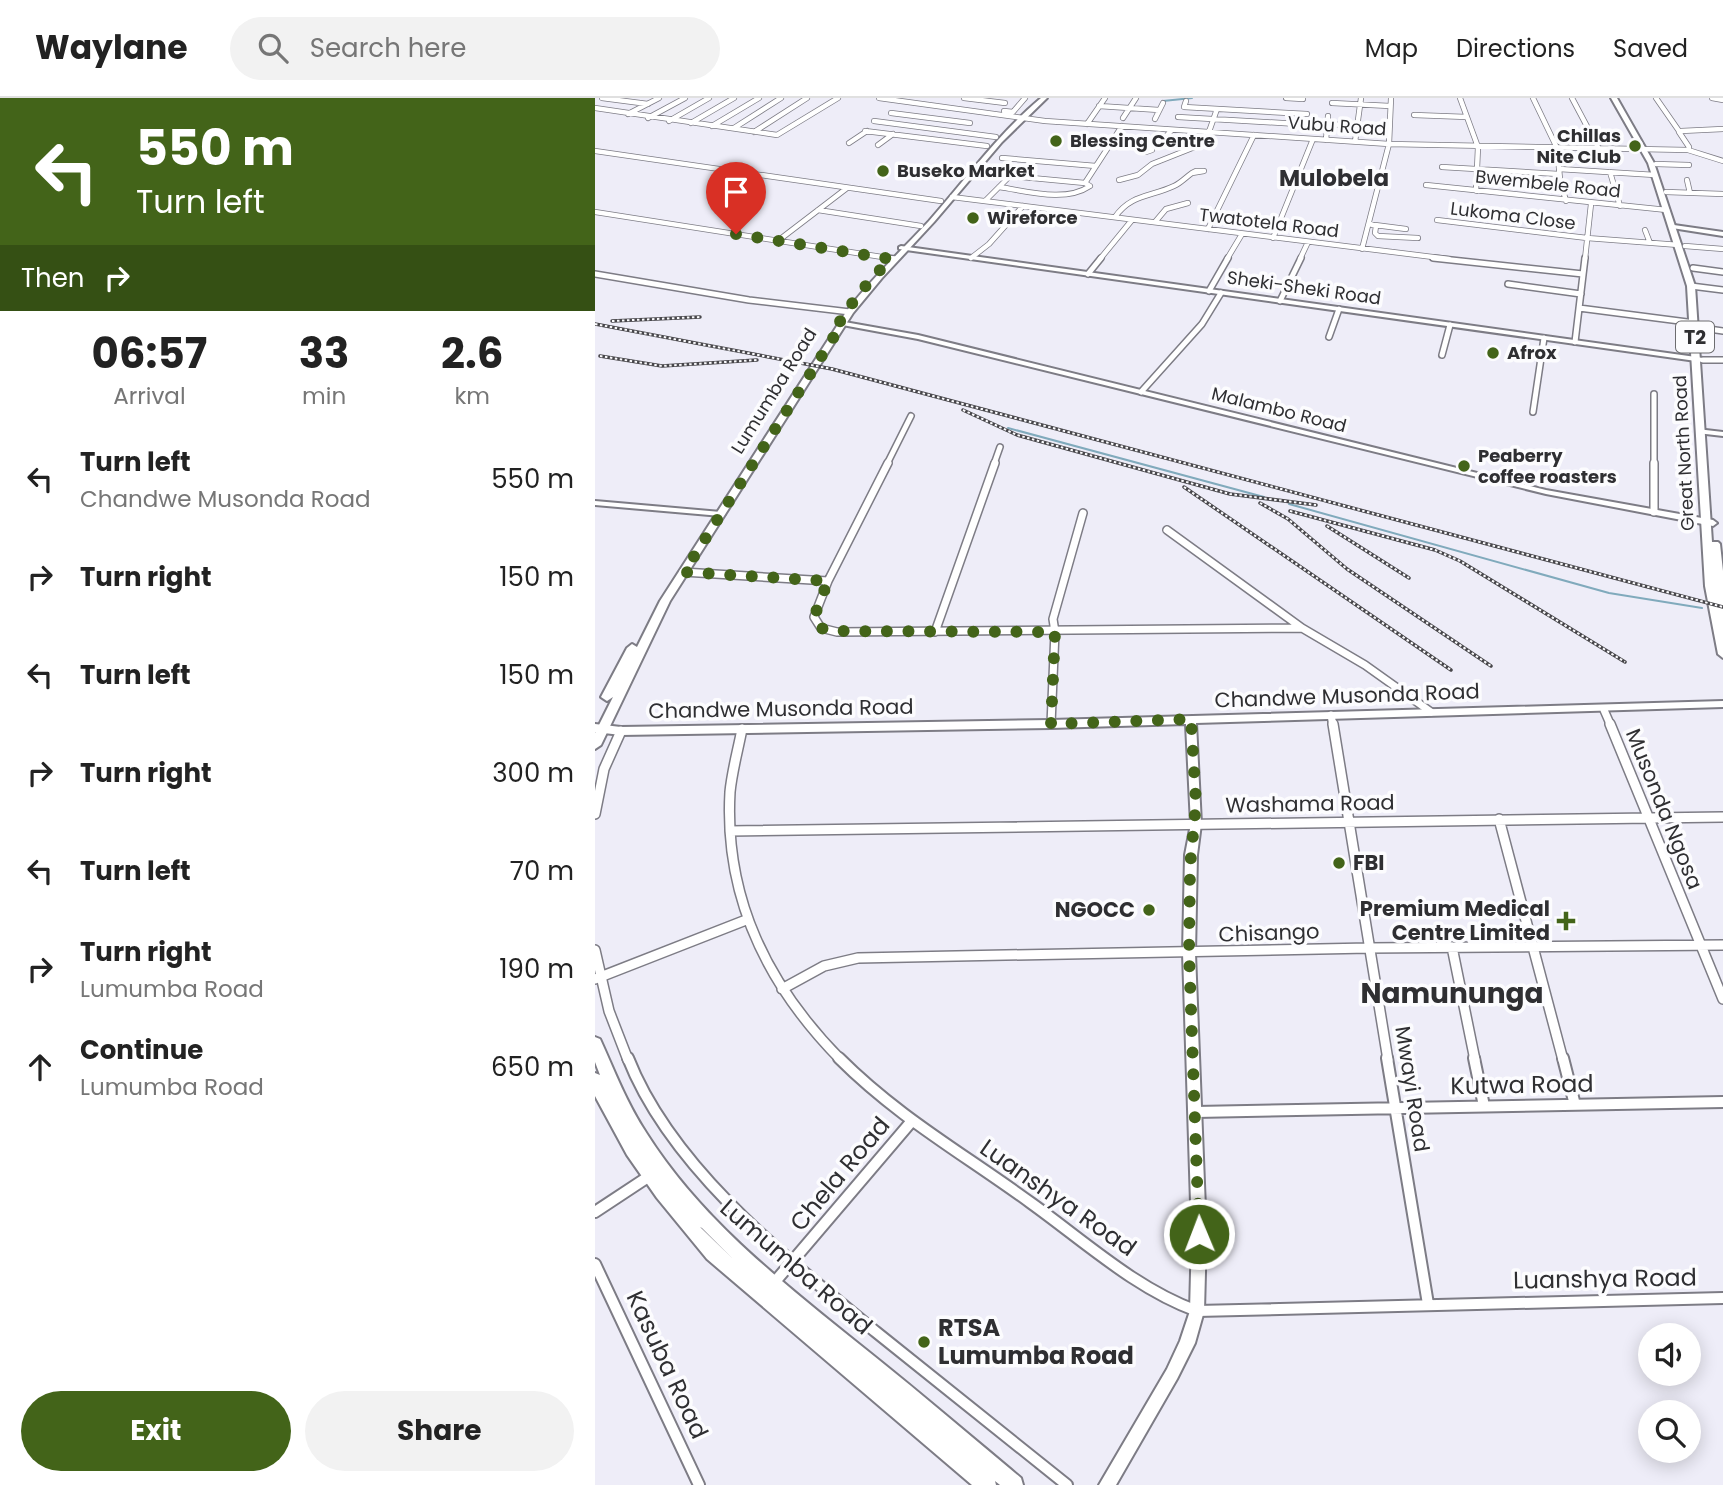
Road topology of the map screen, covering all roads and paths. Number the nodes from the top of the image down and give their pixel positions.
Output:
1 (602, 98) edge
2 (659, 98) edge
3 (685, 98) edge
4 (709, 98) edge
5 (734, 98) edge
6 (759, 98) edge
7 (781, 98) edge
8 (806, 98) edge
9 (838, 98) edge
10 (879, 98) edge
11 (938, 98) edge
12 (964, 98) edge
13 (1025, 98) edge
14 (1038, 98) edge
15 (1044, 98) edge
16 (1105, 98) edge
17 (1136, 98) edge
18 (1286, 98) edge
19 (1361, 98) edge
20 (1391, 98) edge
21 (1459, 98) edge
22 (1533, 98) edge
23 (1572, 98) edge
24 (1616, 98) edge
25 (1656, 98) edge
26 (1712, 98) edge
27 (985, 99) edge
28 (1010, 99) edge
29 (1303, 99) edge
30 (1186, 100) dead end
31 (1332, 100) edge
32 (1723, 100) edge
33 (916, 103) junction
34 (1005, 103) junction
35 (1163, 103) dead end
36 (648, 104) junction
37 (930, 104) junction
38 (1361, 104) junction
39 (1099, 106) junction
40 (1390, 106) junction
41 (950, 107) junction
42 (595, 108) edge
43 (1130, 108) junction
44 (1217, 109) junction
45 (1159, 110) junction
46 (984, 111) junction
47 (997, 111) junction
48 (891, 113) dead end
49 (1277, 113) junction
50 (628, 114) junction
51 (900, 114) junction
52 (1299, 114) junction
53 (1307, 114) dead end
54 (1414, 115) dead end
55 (1019, 116) junction
56 (926, 117) junction
57 (1178, 117) dead end
58 (1467, 117) junction
59 (648, 118) junction
60 (936, 118) junction
61 (1123, 118) dead end
62 (1155, 118) dead end
63 (1213, 120) junction
64 (669, 121) junction
65 (874, 121) dead end
66 (970, 123) junction
67 (1275, 123) junction
68 (690, 124) junction
69 (1087, 124) junction
70 (1297, 124) dead end
71 (1328, 124) junction
72 (712, 126) junction
73 (914, 126) junction
74 (1359, 126) junction
75 (923, 127) junction
76 (1122, 127) junction
77 (1388, 128) junction
78 (733, 129) junction
79 (1723, 129) edge
80 (1172, 130) junction
81 (754, 132) junction
82 (958, 132) junction
83 (1209, 132) junction
84 (1680, 132) junction
85 (894, 134) junction
86 (1254, 135) junction
87 (1273, 136) junction
88 (912, 137) junction
89 (996, 137) junction
90 (1313, 139) junction
91 (1326, 140) junction
92 (1355, 142) junction
93 (849, 143) dead end
94 (1389, 144) junction
95 (878, 145) dead end
96 (987, 146) junction
97 (1478, 147) junction
98 (1557, 148) junction
99 (1599, 149) junction
100 (1648, 150) junction
101 (1688, 150) junction
102 (595, 151) edge
103 (1146, 152) dead end
104 (1002, 158) dead end
105 (1723, 161) edge
106 (1656, 163) junction
107 (1689, 165) dead end
108 (1096, 166) junction
109 (1442, 167) dead end
110 (1478, 169) junction
111 (1584, 171) junction
112 (1559, 172) junction
113 (1610, 172) junction
114 (1190, 173) dead end
115 (1655, 175) junction
116 (1119, 180) dead end
117 (1688, 180) dead end
118 (1587, 181) dead end
119 (1085, 183) junction
120 (1426, 185) dead end
121 (999, 187) junction
122 (847, 188) junction
123 (1476, 191) junction
124 (1666, 192) junction
125 (1690, 193) junction
126 (1723, 194) edge
127 (952, 197) junction
128 (941, 201) junction
129 (985, 201) junction
130 (1566, 201) junction
131 (1188, 202) dead end
132 (1591, 204) junction
133 (1023, 206) junction
134 (1620, 206) junction
135 (818, 210) junction
136 (1667, 210) junction
137 (595, 212) edge
138 (1115, 217) junction
139 (1132, 220) junction
140 (1437, 220) dead end
141 (1156, 222) junction
142 (1372, 225) junction
143 (921, 226) junction
144 (1677, 228) junction
145 (1208, 229) junction
146 (1406, 229) dead end
147 (1645, 230) dead end
148 (1242, 234) junction
149 (1723, 234) edge
150 (1273, 238) junction
151 (1418, 238) dead end
152 (1587, 239) junction
153 (779, 240) junction
154 (1308, 242) junction
155 (1650, 243) junction
156 (1682, 245) junction
157 (903, 248) junction
158 (1723, 248) edge
159 (1362, 249) junction
160 (971, 258) junction
161 (893, 259) junction
162 (1692, 268) junction
163 (1723, 272) edge
164 (595, 274) edge
165 (1088, 274) junction
166 (1583, 274) junction
167 (1508, 284) dead end
168 (1694, 286) junction
169 (1723, 290) edge
170 (1209, 291) junction
171 (1221, 293) junction
172 (1581, 294) junction
173 (1279, 301) junction
174 (1579, 308) junction
175 (1339, 309) junction
176 (848, 312) junction
177 (840, 323) junction
178 (1450, 325) junction
179 (1698, 325) junction
180 (1723, 331) edge
181 (1329, 337) dead end
182 (1544, 338) junction
183 (1575, 342) junction
184 (1442, 355) dead end
185 (1700, 359) junction
186 (1723, 360) edge
187 (1141, 392) junction
188 (1654, 394) dead end
189 (1533, 412) dead end
190 (911, 416) dead end
191 (1704, 432) junction
192 (1723, 434) edge
193 (1000, 447) dead end
194 (595, 505) edge
195 (1654, 512) junction
196 (1083, 513) dead end
197 (716, 515) junction
198 (1709, 522) junction
199 (1167, 530) dead end
200 (684, 572) junction
201 (828, 581) junction
202 (1722, 605) edge
203 (1723, 617) edge
204 (1302, 628) junction
205 (935, 632) junction
206 (1055, 632) junction
207 (1723, 654) edge
208 (1723, 704) edge
209 (1604, 710) junction
210 (1431, 712) junction
211 (1331, 716) junction
212 (1191, 719) junction
213 (1051, 724) junction
214 (597, 727) edge
215 (743, 729) junction
216 (621, 731) junction
217 (595, 745) edge
218 (595, 809) edge
219 (1723, 817) edge
220 (1650, 818) junction
221 (1499, 819) junction
222 (1348, 821) junction
223 (1196, 824) junction
224 (730, 831) junction
225 (746, 920) junction
226 (1700, 945) junction
227 (1723, 945) edge
228 (1534, 946) junction
229 (1452, 947) junction
230 (1369, 948) junction
231 (595, 950) edge
232 (1189, 953) junction
233 (597, 978) edge
234 (782, 989) junction
235 (1723, 999) edge
236 (595, 1044) edge
237 (595, 1080) edge
238 (1723, 1102) edge
239 (1575, 1105) junction
240 (1484, 1106) junction
241 (1396, 1108) junction
242 (1196, 1112) junction
243 (911, 1122) junction
244 (655, 1171) junction
245 (595, 1212) edge
246 (595, 1264) edge
247 (792, 1264) junction
248 (773, 1284) junction
249 (1723, 1298) edge
250 (1429, 1304) junction
251 (1197, 1311) junction
252 (699, 1485) edge
253 (987, 1485) edge
254 (1014, 1485) edge
255 (1067, 1485) edge
256 (1107, 1485) edge

1 - 36 street
2 - 36 street
3 - 59 street
4 - 64 street
5 - 68 street
6 - 72 street
7 - 78 street
8 - 81 street
9 - 81 street
10 - 33 street, Vubu Road
11 - 37 street
12 - 27 street
13 - 47 street
14 - 55 main road, Lumumba Road
15 - 55 main road, Lumumba Road
16 - 39 street
17 - 43 street
18 - 29 street
19 - 38 street
20 - 40 street
21 - 58 street
22 - 98 street
23 - 99 street
24 - 100 main road, Great North Road / T2
25 - 84 street
26 - 32 street
27 - 34 street
28 - 34 street
29 - 52 street
30 - 44 street
31 - 38 street
31 - 71 street
33 - 37 street, Vubu Road
33 - 51 street
34 - 47 street
35 - 45 street
36 - 50 street
37 - 41 street, Vubu Road
38 - 40 street
38 - 74 street
39 - 43 street
39 - 69 street
40 - 77 street
41 - 46 street, Vubu Road
41 - 60 street
42 - 50 street
43 - 45 street
43 - 61 street
44 - 49 street
44 - 63 street
45 - 62 street
46 - 47 street, Vubu Road
46 - 66 street
47 - 55 street, Vubu Road
48 - 51 street
49 - 52 street
49 - 67 street
50 - 59 street
51 - 56 street
52 - 53 street
54 - 58 street
55 - 69 street, Vubu Road
55 - 89 main road, Lumumba Road
55 - 127 main road, Lumumba Road
56 - 60 street
56 - 73 street
57 - 63 street
58 - 97 street
59 - 64 street
60 - 66 street
63 - 67 street
63 - 83 street
64 - 68 street
65 - 73 street
66 - 82 street
67 - 70 street
67 - 87 street
68 - 72 street
69 - 76 street, Vubu Road
71 - 74 street
71 - 91 street
72 - 78 street
73 - 75 street
74 - 77 street
74 - 92 street
75 - 82 street
75 - 88 street
76 - 80 street, Vubu Road
76 - 108 street
77 - 94 street
78 - 81 street
79 - 84 street
80 - 83 street, Vubu Road
80 - 103 street
82 - 89 street
83 - 86 street, Vubu Road
83 - 116 street
84 - 101 street
85 - 88 street
85 - 93 street
85 - 95 street
86 - 87 street, Vubu Road
86 - 145 street
87 - 90 street, Vubu Road
88 - 96 street
89 - 96 main road, Lumumba Road
90 - 91 street, Vubu Road
90 - 150 street
91 - 92 street, Vubu Road
92 - 94 street, Vubu Road
94 - 97 street, Vubu Road
94 - 142 street
96 - 128 main road, Lumumba Road
97 - 98 street, Vubu Road
97 - 110 street
98 - 99 street, Vubu Road
98 - 112 street
99 - 100 street, Vubu Road
100 - 101 street, Vubu Road
100 - 106 main road, Great North Road / T2
100 - 115 main road, Great North Road / T2
101 - 105 street, Vubu Road
102 - 122 street
104 - 108 street
106 - 107 street
106 - 124 main road, Great North Road / T2
108 - 119 street
109 - 110 street
110 - 112 street
110 - 123 street
111 - 112 street
111 - 113 street
111 - 118 street
112 - 130 street
113 - 115 street
113 - 134 street
114 - 138 street
115 - 136 main road, Great North Road / T2
117 - 125 street
119 - 121 street
119 - 121 street
120 - 123 street, Bwembele Road
121 - 129 street
122 - 128 street
122 - 135 street
123 - 130 street, Bwembele Road
124 - 125 street
124 - 144 main road, Great North Road / T2
125 - 126 street
127 - 129 street, Twatotela Road
127 - 157 main road, Lumumba Road
128 - 143 main road, Lumumba Road
129 - 133 street, Twatotela Road
130 - 132 street, Bwembele Road
131 - 141 street
132 - 134 street, Bwembele Road
132 - 152 street
133 - 138 street, Twatotela Road
133 - 160 street
134 - 136 street, Bwembele Road
135 - 143 street
135 - 153 street
136 - 144 main road, Great North Road / T2
137 - 153 street
138 - 139 street, Twatotela Road
139 - 141 street, Twatotela Road
139 - 165 street
140 - 152 street, Lukoma Close
141 - 145 street, Twatotela Road
142 - 146 street
142 - 151 street
142 - 159 street
143 - 157 main road, Lumumba Road
144 - 149 street
144 - 156 main road, Great North Road / T2
145 - 148 street, Twatotela Road
147 - 155 street
148 - 150 street, Twatotela Road
148 - 170 street
150 - 154 street, Twatotela Road
152 - 155 street, Lukoma Close
152 - 166 street
153 - 161 street
154 - 159 street, Twatotela Road
154 - 173 street
155 - 156 street, Lukoma Close
156 - 158 street, Lukoma Close
156 - 162 main road, Great North Road / T2
156 - 168 main road, Great North Road / T2
157 - 160 street, Sheki-Sheki Road
157 - 161 main road, Lumumba Road
159 - 166 street, Twatotela Road
160 - 165 street, Sheki-Sheki Road
161 - 176 main road, Lumumba Road
162 - 163 street
162 - 168 main road, Great North Road / T2
164 - 176 street
165 - 170 street, Sheki-Sheki Road
166 - 172 street
167 - 172 street
168 - 169 street
168 - 179 main road, Great North Road / T2
170 - 171 street, Sheki-Sheki Road
171 - 173 street, Sheki-Sheki Road
171 - 187 street
172 - 174 street
173 - 175 street, Sheki-Sheki Road
174 - 179 street
174 - 183 street
175 - 178 street, Sheki-Sheki Road
175 - 181 street
176 - 177 main road, Lumumba Road
177 - 187 street, Malambo Road
177 - 197 main road, Lumumba Road
178 - 182 street, Sheki-Sheki Road
178 - 184 street
179 - 180 street
179 - 185 main road, Great North Road / T2
182 - 183 street, Sheki-Sheki Road
182 - 189 street
183 - 185 street, Sheki-Sheki Road
185 - 186 street
185 - 191 main road, Great North Road / T2
187 - 195 street, Malambo Road
188 - 195 street
190 - 201 street
191 - 192 street
191 - 198 main road, Great North Road / T2
193 - 205 street
194 - 197 street
195 - 198 street, Malambo Road
196 - 206 street
197 - 200 main road, Lumumba Road
197 - 214 main road, Lumumba Road
198 - 202 main road, Great North Road / T2
198 - 207 main road, Great North Road / T2
199 - 204 street
200 - 201 street
200 - 214 main road, Lumumba Road
201 - 205 street
202 - 203 main road, Great North Road / T2
204 - 206 street
204 - 210 street
205 - 206 street
206 - 213 street
208 - 209 street, Chandwe Musonda Road
209 - 210 street, Chandwe Musonda Road
209 - 220 street, Musonda Ngosa
210 - 211 street, Chandwe Musonda Road
211 - 212 street, Chandwe Musonda Road
211 - 222 street, Mwayi Road
212 - 213 street, Chandwe Musonda Road
212 - 223 street
213 - 215 street, Chandwe Musonda Road
214 - 216 street, Chandwe Musonda Road
214 - 217 main road, Lumumba Road
215 - 216 street, Chandwe Musonda Road
215 - 224 street, Luanshya Road
216 - 218 street
219 - 220 street, Washama Road
220 - 221 street, Washama Road
220 - 226 street, Musonda Ngosa
221 - 222 street, Washama Road
221 - 228 street
222 - 223 street, Washama Road
222 - 230 street, Mwayi Road
223 - 224 street, Washama Road
223 - 232 street
224 - 225 street, Luanshya Road
225 - 233 street
225 - 234 street, Luanshya Road
226 - 227 street, Chisango
226 - 228 street, Chisango
226 - 235 street, Musonda Ngosa
228 - 229 street, Chisango
228 - 239 street
229 - 230 street, Chisango
229 - 240 street
230 - 232 street, Chisango
230 - 241 street, Mwayi Road
231 - 233 street
232 - 234 street, Chisango
232 - 242 street
233 - 247 street
234 - 243 street, Luanshya Road
236 - 244 main road, Lumumba Road
237 - 244 main road, Lumumba Road
238 - 239 street, Kutwa Road
239 - 240 street, Kutwa Road
240 - 241 street, Kutwa Road
241 - 242 street, Kutwa Road
241 - 250 street, Mwayi Road
242 - 251 street
243 - 247 street, Chela Road
243 - 251 street, Luanshya Road
244 - 245 street
244 - 248 main road, Lumumba Road
244 - 253 main road, Lumumba Road
246 - 252 street, Kasuba Road
247 - 248 street, Chela Road
247 - 255 street
248 - 254 main road, Lumumba Road
249 - 250 street, Luanshya Road
250 - 251 street, Luanshya Road
251 - 256 street

